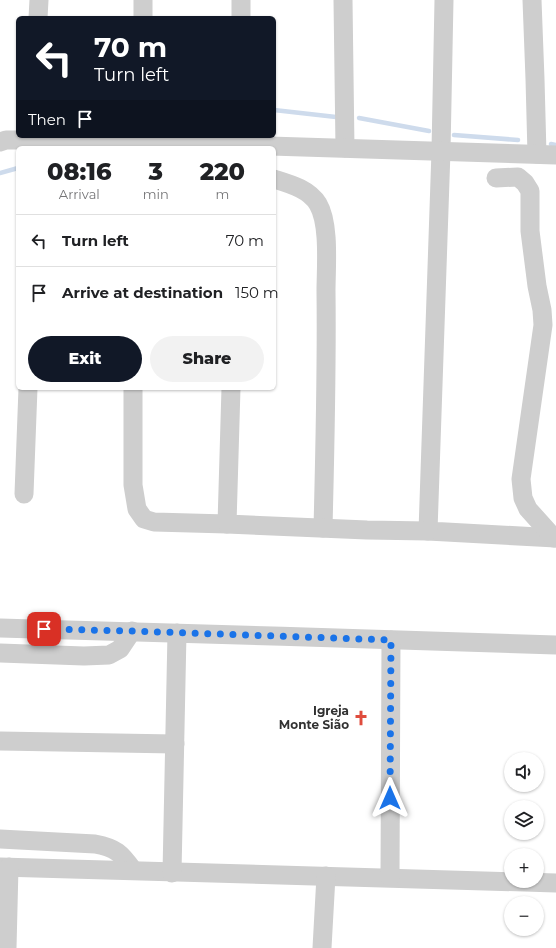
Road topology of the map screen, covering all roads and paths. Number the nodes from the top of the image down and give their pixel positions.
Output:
1 (39, 0) edge
2 (143, 0) edge
3 (241, 0) edge
4 (343, 0) edge
5 (444, 0) edge
6 (532, 0) edge
7 (38, 16) edge
8 (143, 16) edge
9 (241, 16) edge
10 (2, 140) edge
11 (34, 141) edge
12 (237, 143) edge
13 (345, 148) junction
14 (441, 151) junction
15 (537, 154) junction
16 (556, 155) edge
17 (496, 178) dead end
18 (276, 181) edge
19 (28, 390) edge
20 (133, 390) edge
21 (231, 390) edge
22 (24, 494) dead end
23 (227, 524) junction
24 (323, 528) junction
25 (428, 531) junction
26 (555, 538) edge
27 (0, 628) edge
28 (132, 631) junction
29 (177, 633) junction
30 (391, 640) junction
31 (556, 645) edge
32 (0, 653) edge
33 (0, 741) edge
34 (175, 744) junction
35 (0, 840) edge
36 (4, 867) edge
37 (133, 870) junction
38 (172, 873) junction
39 (326, 876) junction
40 (390, 877) junction
41 (556, 883) edge
42 (7, 948) edge
43 (322, 948) edge

1 - 7 street
2 - 8 street
3 - 9 street
4 - 13 street
5 - 14 street
6 - 15 street
10 - 11 street
11 - 12 street
12 - 13 street
13 - 14 street
14 - 15 street
14 - 25 street
15 - 16 street
17 - 26 street
18 - 24 street
19 - 22 street
20 - 23 street
21 - 23 street
23 - 24 street
24 - 25 street
25 - 26 street
27 - 28 street
28 - 29 street
28 - 32 street
29 - 30 street
29 - 34 street
30 - 31 street
30 - 40 street
33 - 34 street
34 - 38 street
35 - 37 street
36 - 37 street
36 - 42 street
37 - 38 street
38 - 39 street
39 - 40 street
39 - 43 street
40 - 41 street

